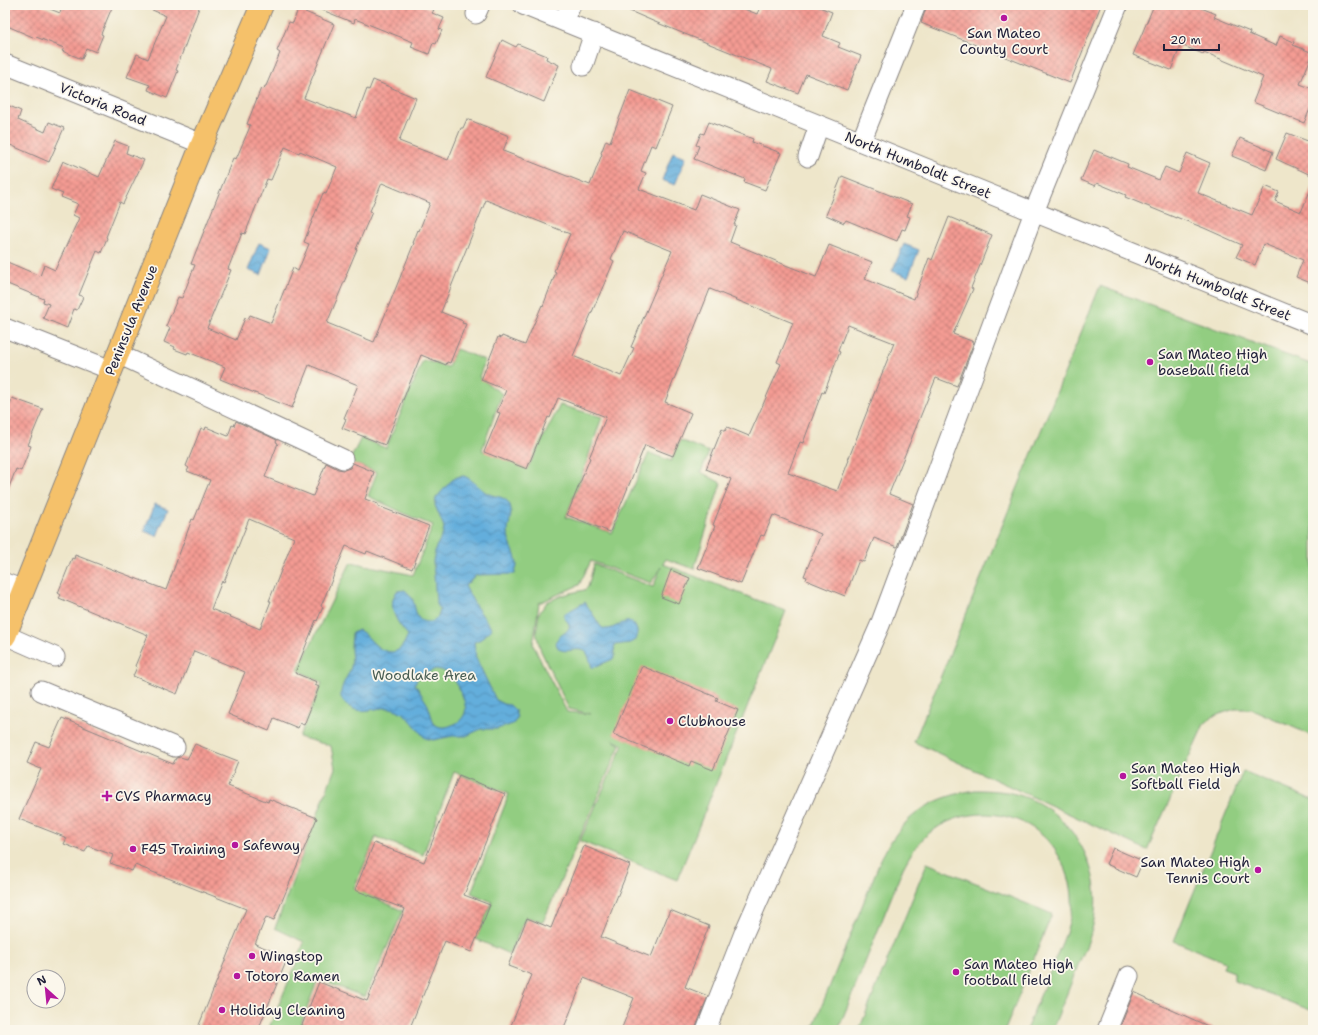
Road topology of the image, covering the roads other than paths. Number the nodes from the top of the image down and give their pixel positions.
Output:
1 (262, 5) edge
2 (524, 5) edge
3 (916, 5) edge
4 (1118, 5) edge
5 (567, 13) edge
6 (594, 33) junction
7 (5, 64) edge
8 (583, 66) dead end
9 (819, 125) junction
10 (861, 142) junction
11 (202, 144) junction
12 (808, 157) dead end
13 (1034, 212) junction
14 (1313, 325) edge
15 (5, 328) edge
16 (115, 362) junction
17 (343, 459) dead end
18 (14, 586) edge
19 (5, 636) edge
20 (54, 656) dead end
21 (41, 691) dead end
22 (175, 747) dead end
23 (1129, 976) dead end
24 (706, 1030) edge
25 (1107, 1030) edge

1 - 11 main road, Peninsula Avenue
2 - 5 street, North Humboldt Street
3 - 10 street
4 - 13 street
5 - 6 street, North Humboldt Street
6 - 8 street
6 - 9 street, North Humboldt Street
7 - 11 street, Victoria Road
9 - 10 street, North Humboldt Street
9 - 12 street
10 - 13 street, North Humboldt Street
11 - 16 main road, Peninsula Avenue
13 - 14 street, North Humboldt Street
13 - 24 street
15 - 16 street
16 - 17 street
16 - 18 main road, Peninsula Avenue
18 - 19 main road, Peninsula Avenue
19 - 20 street
21 - 22 street
23 - 25 street

